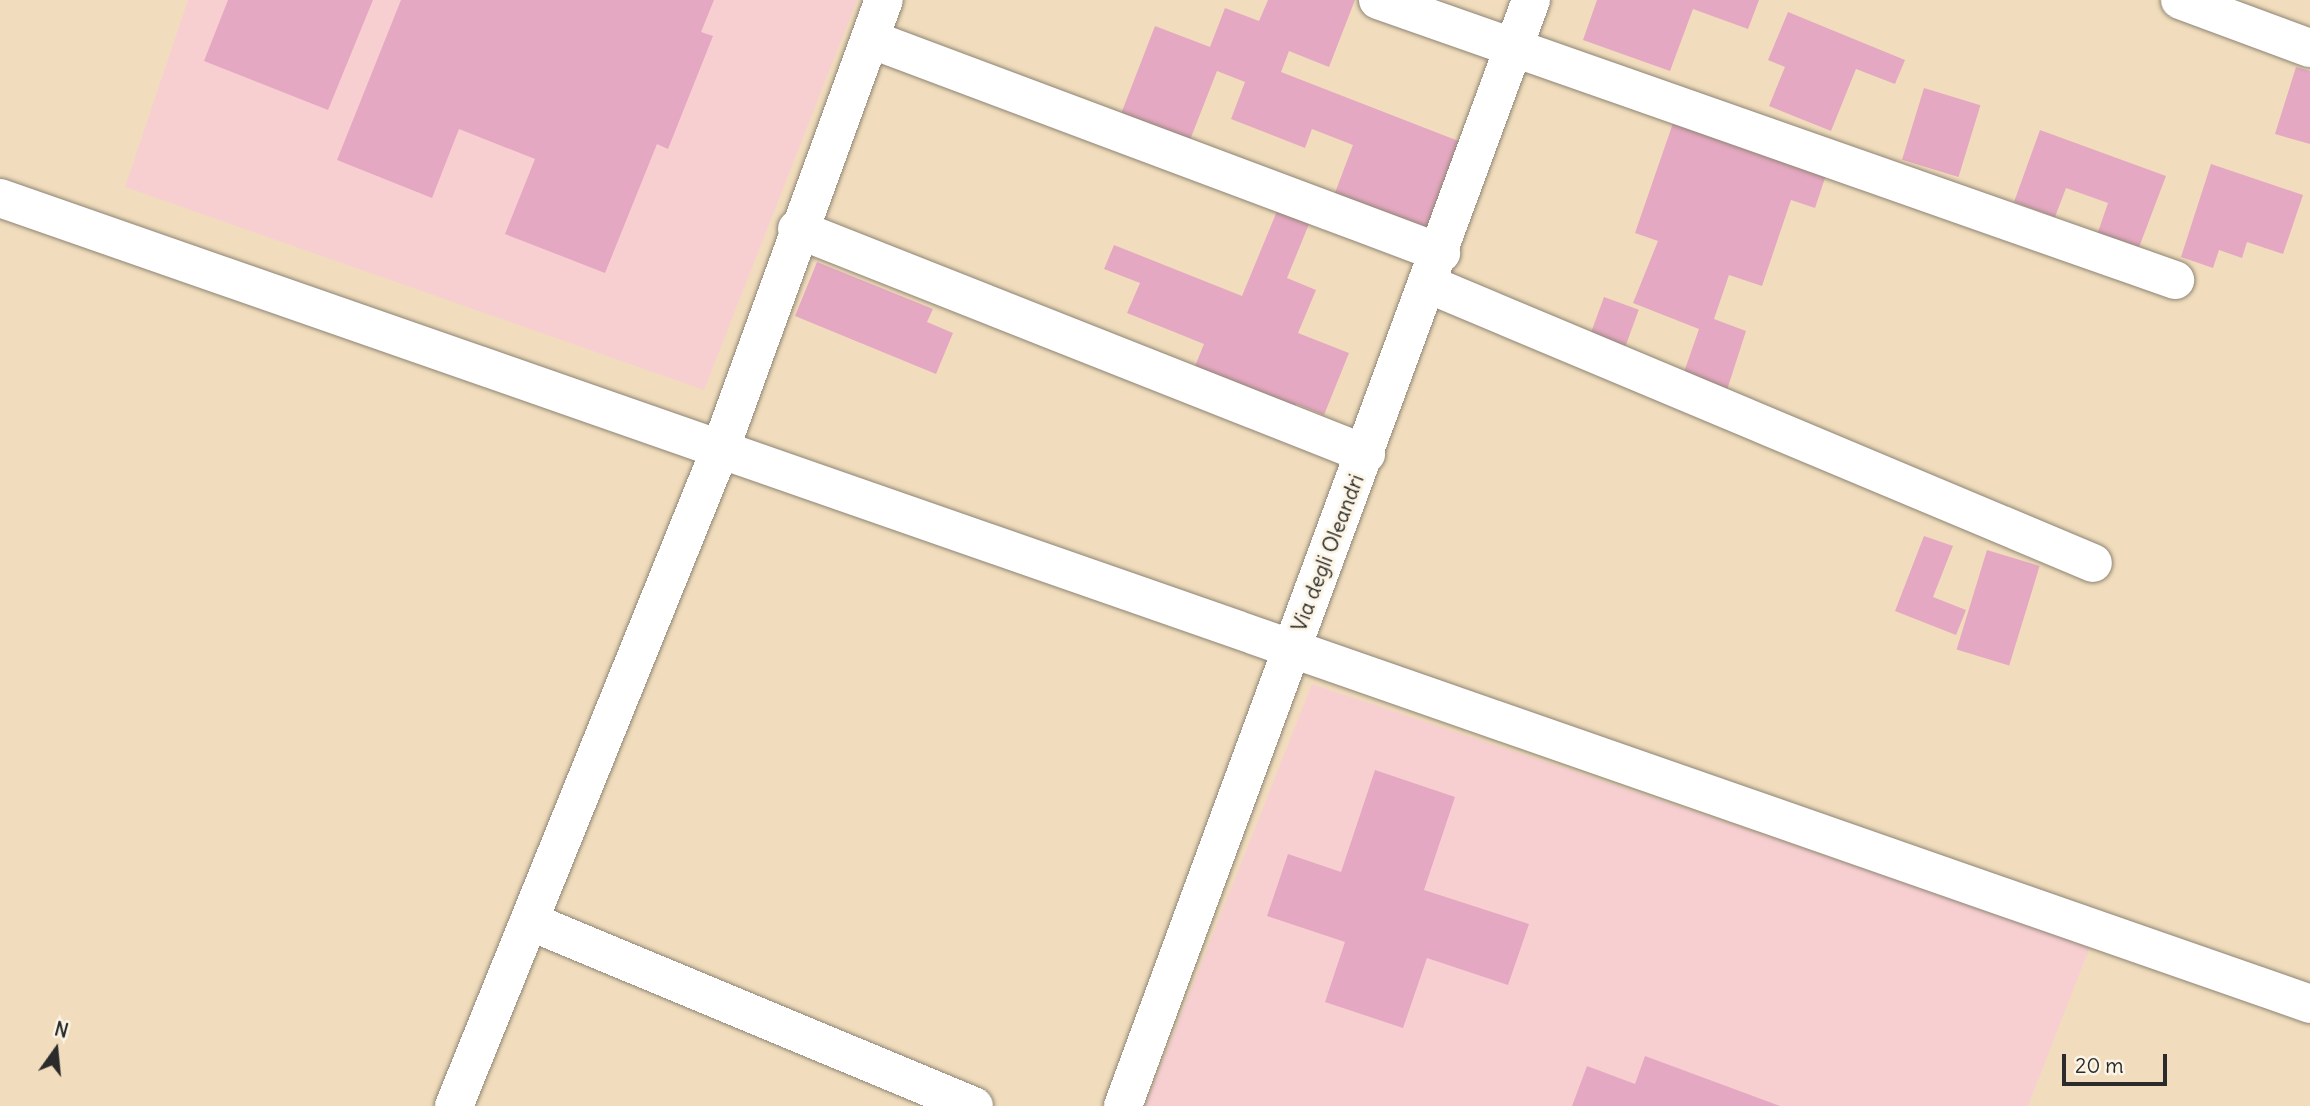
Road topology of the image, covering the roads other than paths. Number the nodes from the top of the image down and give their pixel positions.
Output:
1 (884, 0) edge
2 (1378, 0) edge
3 (1531, 0) edge
4 (2180, 0) edge
5 (870, 39) junction
6 (2310, 48) edge
7 (1510, 50) junction
8 (0, 198) edge
9 (797, 229) junction
10 (1435, 269) junction
11 (2175, 279) dead end
12 (720, 450) junction
13 (1366, 454) junction
14 (2093, 563) dead end
15 (1293, 646) junction
16 (529, 921) junction
17 (2310, 1004) edge
18 (454, 1106) edge
19 (974, 1106) edge
20 (1123, 1106) edge

1 - 5 street
2 - 7 street
3 - 7 street, Via degli Oleandri
4 - 6 street
5 - 9 street
5 - 10 street
7 - 10 street, Via degli Oleandri
7 - 11 street
8 - 12 street
9 - 12 street
9 - 13 street
10 - 13 street, Via degli Oleandri
10 - 14 street
12 - 15 street
12 - 16 street
13 - 15 street, Via degli Oleandri
15 - 17 street
15 - 20 street, Via degli Oleandri
16 - 18 street
16 - 19 street

